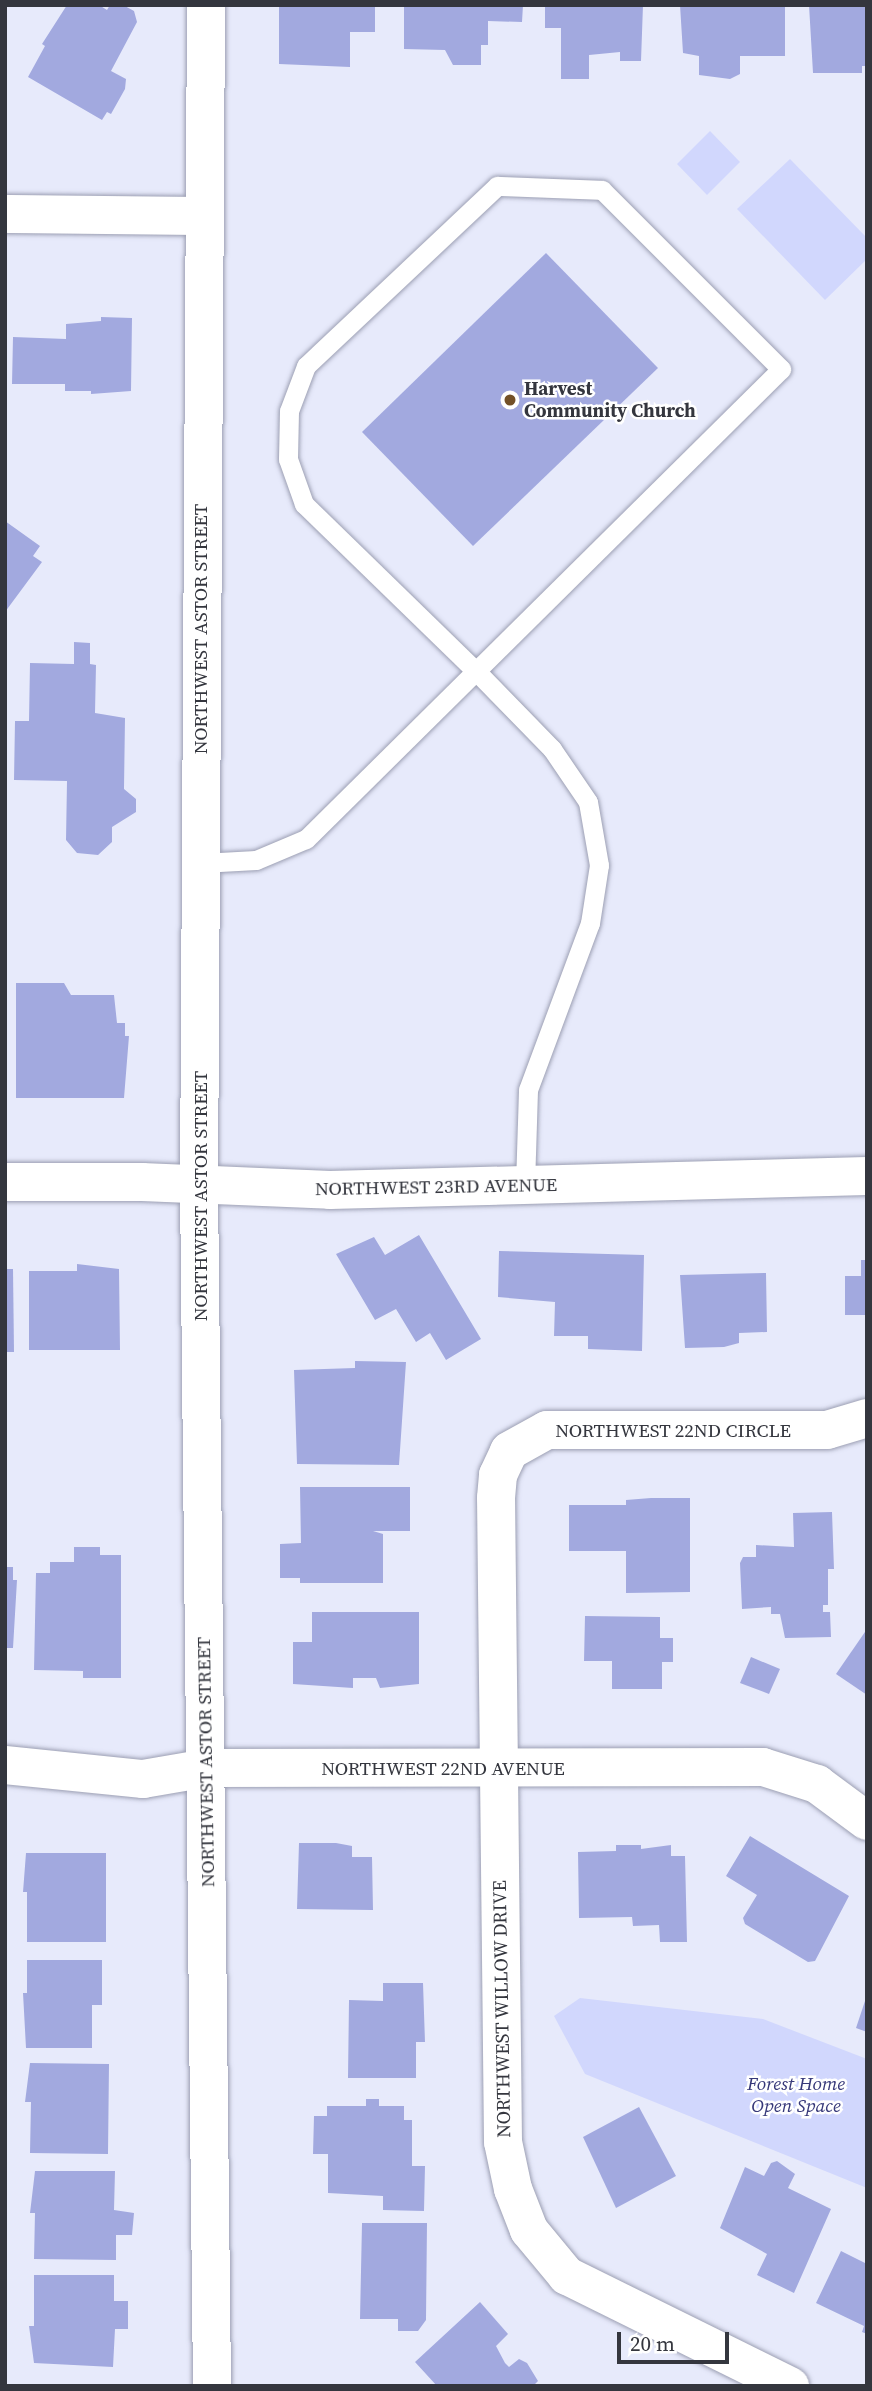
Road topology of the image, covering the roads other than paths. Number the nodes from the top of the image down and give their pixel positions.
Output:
1 (206, 5) edge
2 (5, 214) edge
3 (203, 216) junction
4 (476, 671) junction
5 (201, 863) junction
6 (867, 1176) edge
7 (5, 1182) edge
8 (199, 1186) junction
9 (524, 1186) junction
10 (867, 1418) edge
11 (5, 1765) edge
12 (207, 1768) junction
13 (498, 1771) junction
14 (867, 1821) edge
15 (212, 2386) edge
16 (790, 2386) edge

1 - 3 street, NORTHWEST ASTOR STREET
2 - 3 street
3 - 5 street, NORTHWEST ASTOR STREET
4 - 4 lane
4 - 5 lane
4 - 9 lane
5 - 8 street, NORTHWEST ASTOR STREET
6 - 9 street, NORTHWEST 23RD AVENUE
7 - 8 street, NORTHWEST 23RD AVENUE
8 - 9 street, NORTHWEST 23RD AVENUE
8 - 12 street, NORTHWEST ASTOR STREET
10 - 13 street, NORTHWEST 22ND CIRCLE
11 - 12 street, NORTHWEST 22ND AVENUE
12 - 13 street, NORTHWEST 22ND AVENUE
12 - 15 street, NORTHWEST ASTOR STREET
13 - 14 street, NORTHWEST 22ND AVENUE
13 - 16 street, NORTHWEST WILLOW DRIVE

